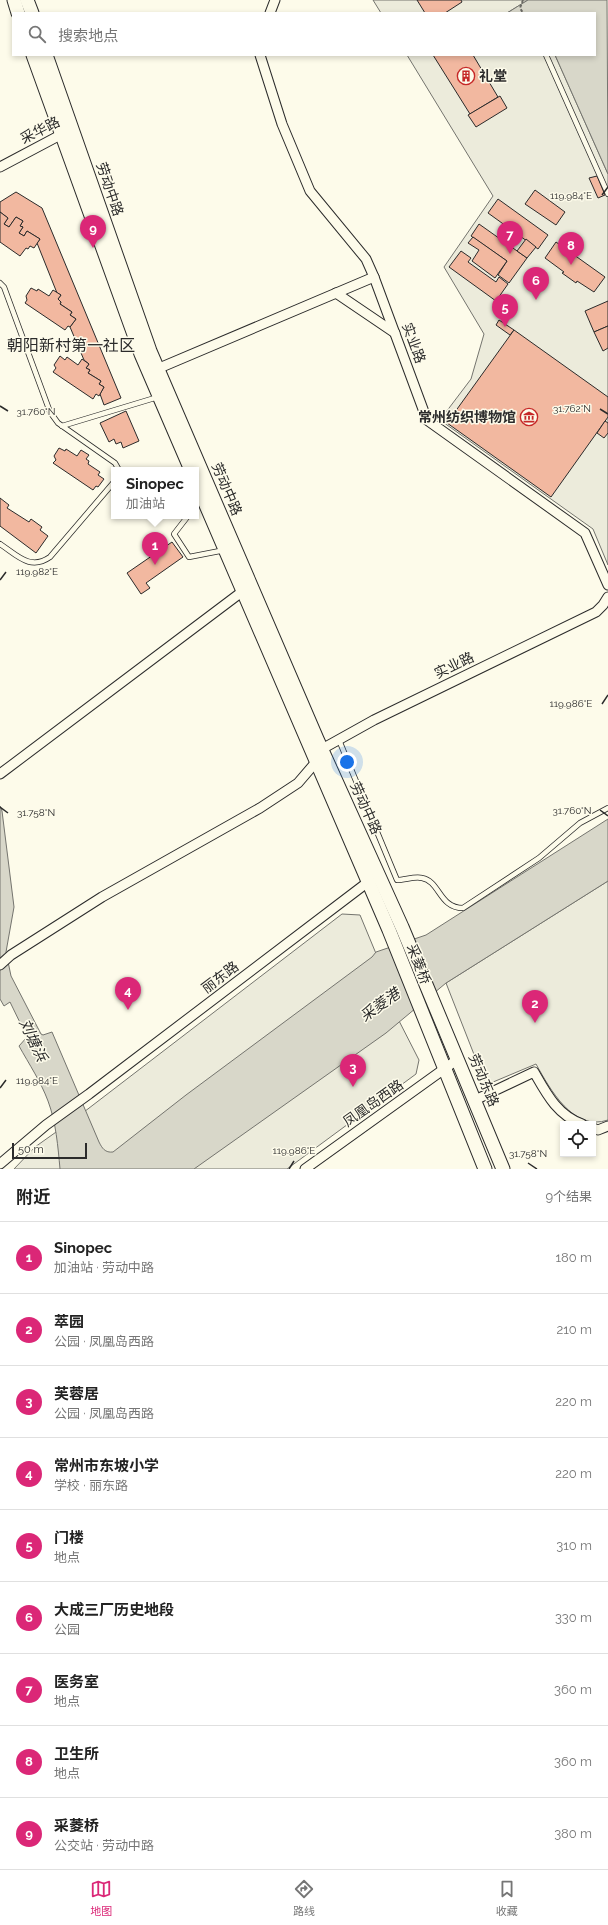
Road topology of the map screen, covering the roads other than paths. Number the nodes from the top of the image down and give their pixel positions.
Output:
1 (14, 0) edge
2 (27, 0) edge
3 (275, 0) edge
4 (18, 12) edge
5 (32, 12) edge
6 (270, 12) edge
7 (33, 56) edge
8 (46, 56) edge
9 (260, 56) edge
10 (546, 56) edge
11 (66, 131) junction
12 (0, 167) edge
13 (608, 194) edge
14 (374, 277) junction
15 (0, 283) edge
16 (336, 293) junction
17 (395, 333) junction
18 (157, 369) junction
19 (159, 396) junction
20 (62, 426) junction
21 (118, 467) edge
22 (190, 467) edge
23 (111, 486) edge
24 (199, 501) edge
25 (186, 519) edge
26 (0, 544) edge
27 (225, 550) junction
28 (608, 585) edge
29 (243, 591) junction
30 (608, 597) edge
31 (339, 740) junction
32 (322, 749) junction
33 (316, 762) junction
34 (0, 774) edge
35 (608, 808) edge
36 (368, 882) junction
37 (402, 927) joint
38 (389, 930) joint
39 (0, 965) edge
40 (435, 1003) joint
41 (458, 1059) junction
42 (444, 1070) junction
43 (475, 1100) junction
44 (574, 1121) edge
45 (608, 1126) edge
46 (596, 1129) edge
47 (0, 1164) edge
48 (305, 1169) edge
49 (485, 1169) edge
50 (503, 1169) edge

1 - 4 main road
2 - 5 main road
3 - 6 street
7 - 11 main road, 劳动中路
8 - 11 main road, 劳动中路
9 - 14 street, 实业路
10 - 13 lane
11 - 12 street, 采华路
11 - 18 main road, 劳动中路
11 - 19 main road, 劳动中路
14 - 16 street
14 - 17 street, 实业路
15 - 20 lane
16 - 17 street
16 - 18 street
17 - 28 street, 实业路
18 - 32 main road, 劳动中路
19 - 20 lane
19 - 22 main road, 劳动中路
20 - 21 lane
23 - 26 lane
24 - 27 main road, 劳动中路
25 - 27 lane
27 - 29 main road, 劳动中路
29 - 33 main road, 劳动中路
29 - 34 street
30 - 31 street, 实业路
31 - 32 street, 实业路
31 - 35 lane
32 - 33 street
32 - 37 main road, 劳动中路
33 - 36 main road, 劳动中路
33 - 39 street
36 - 38 main road, 劳动中路
36 - 47 street, 丽东路
37 - 40 main road, 采菱桥
38 - 42 main road, 采菱桥
40 - 41 main road, 劳动东路
41 - 42 street, 凤凰岛西路
41 - 43 main road, 劳动东路
42 - 48 street, 凤凰岛西路
42 - 49 main road
43 - 44 street
43 - 50 main road, 劳动东路
45 - 46 street

